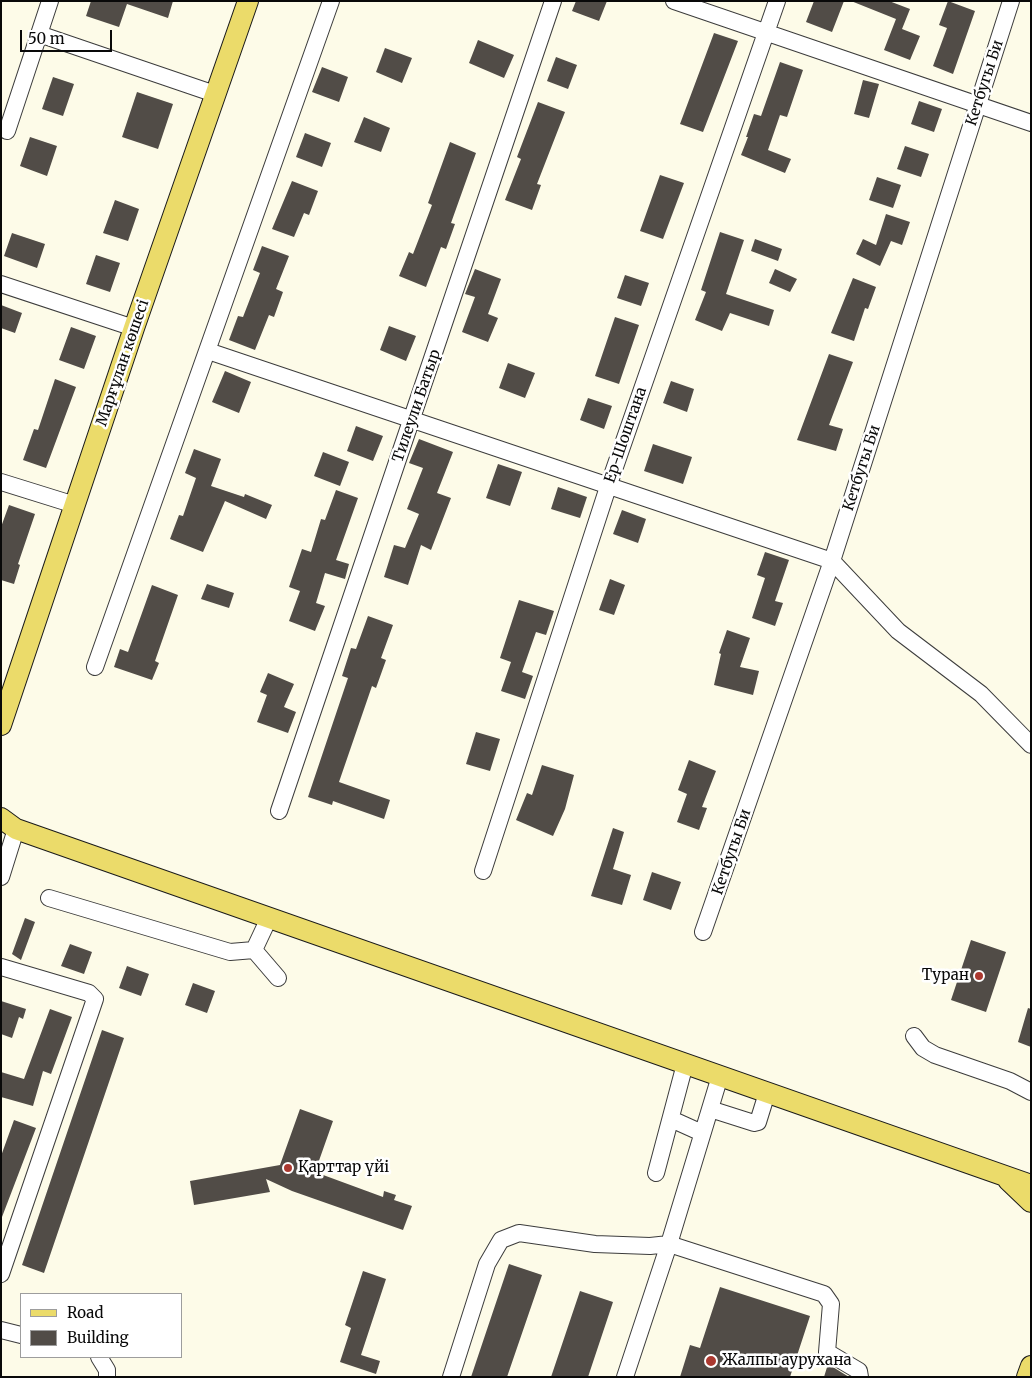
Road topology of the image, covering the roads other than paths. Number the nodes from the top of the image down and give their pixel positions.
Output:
1 (50, 1) edge
2 (248, 1) edge
3 (331, 1) edge
4 (553, 1) edge
5 (674, 1) edge
6 (778, 1) edge
7 (1011, 1) edge
8 (767, 32) junction
9 (39, 34) junction
10 (215, 94) junction
11 (978, 105) junction
12 (1031, 123) edge
13 (7, 131) dead end
14 (1, 284) edge
15 (134, 328) junction
16 (208, 351) junction
17 (412, 420) junction
18 (1, 482) edge
19 (608, 487) junction
20 (75, 505) junction
21 (832, 561) junction
22 (95, 667) dead end
23 (7, 689) edge
24 (1, 725) edge
25 (1031, 745) edge
26 (279, 810) dead end
27 (5, 822) edge
28 (483, 871) dead end
29 (1, 876) edge
30 (49, 898) dead end
31 (269, 918) junction
32 (703, 932) dead end
33 (254, 950) junction
34 (1, 967) edge
35 (278, 978) dead end
36 (914, 1036) dead end
37 (685, 1064) junction
38 (720, 1076) junction
39 (1031, 1092) edge
40 (767, 1093) junction
41 (710, 1109) junction
42 (671, 1119) junction
43 (702, 1133) junction
44 (656, 1173) dead end
45 (1001, 1174) junction
46 (1031, 1185) edge
47 (1031, 1202) edge
48 (670, 1244) junction
49 (1, 1274) edge
50 (1, 1330) edge
51 (20, 1334) edge
52 (100, 1358) edge
53 (1031, 1366) edge
54 (107, 1377) edge
55 (450, 1377) edge
56 (625, 1377) edge
57 (860, 1377) edge
58 (1027, 1377) edge

1 - 9 street
2 - 10 main road, Марғұлан көшесі
3 - 16 street
4 - 17 street, Тилеули Батыр
5 - 8 street
6 - 8 street, Ер-Шоштана
7 - 11 street, Кетбугы Би
8 - 11 street
8 - 19 street, Ер-Шоштана
9 - 10 street
9 - 13 street
10 - 15 main road, Марғұлан көшесі
11 - 12 street
11 - 21 street, Кетбугы Би
14 - 15 street
15 - 20 main road, Марғұлан көшесі
16 - 17 street
16 - 22 street
17 - 19 street
17 - 26 street, Тилеули Батыр
18 - 20 street
19 - 21 street
19 - 28 street, Ер-Шоштана
20 - 23 main road, Марғұлан көшесі
21 - 25 street
21 - 32 street, Кетбугы Би
23 - 24 main road, Марғұлан көшесі
27 - 29 street
27 - 31 main road
30 - 33 street
31 - 33 street
31 - 37 main road
33 - 35 street
34 - 49 street
36 - 39 street
37 - 38 main road
37 - 42 street
38 - 40 main road
38 - 41 street
40 - 41 street
40 - 45 main road
41 - 43 street
42 - 43 street
42 - 44 street
43 - 48 street
45 - 46 main road
45 - 47 main road
48 - 55 street
48 - 56 street
48 - 57 street
50 - 51 street
52 - 54 street
53 - 58 main road

